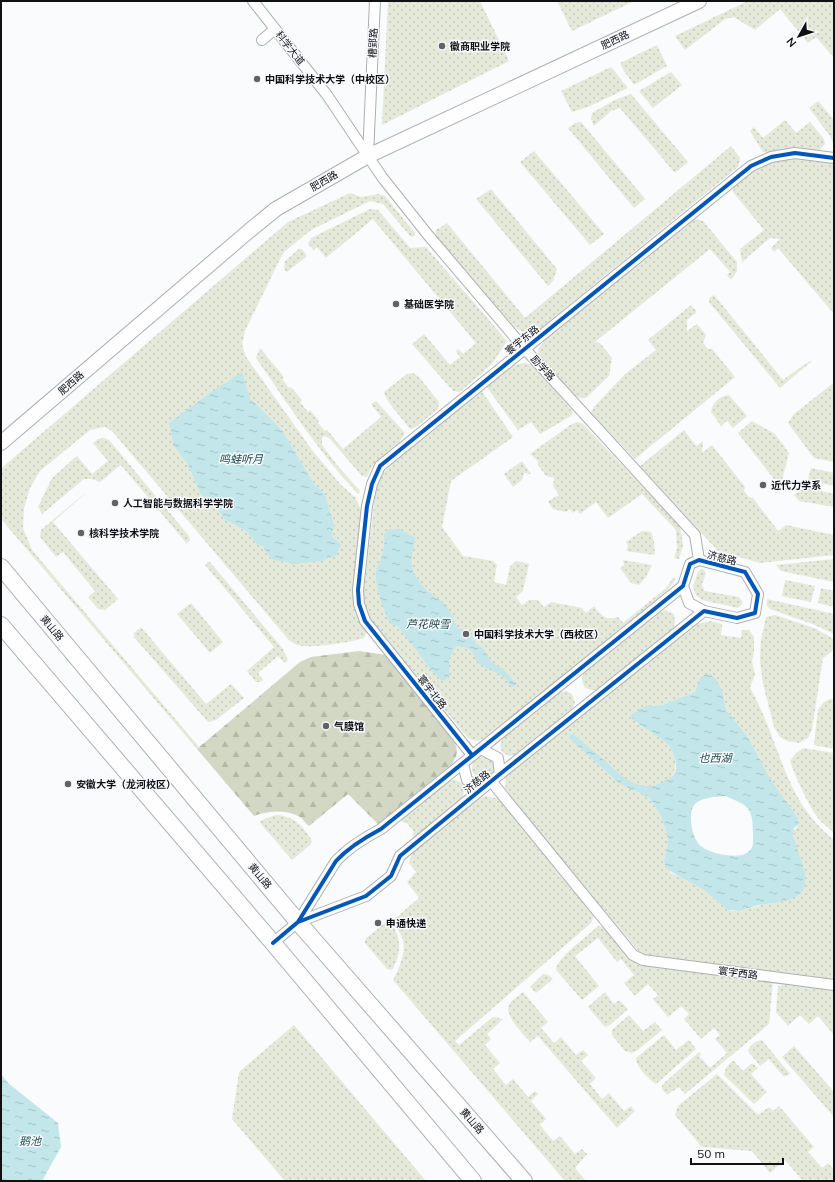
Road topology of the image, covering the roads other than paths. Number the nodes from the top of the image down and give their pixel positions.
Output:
1 (253, 1) edge
2 (376, 1) edge
3 (699, 1) edge
4 (276, 30) junction
5 (262, 40) dead end
6 (368, 156) junction
7 (834, 158) edge
8 (524, 348) junction
9 (1, 443) edge
10 (699, 560) junction
11 (1, 566) edge
12 (682, 586) junction
13 (704, 611) junction
14 (1, 625) edge
15 (380, 640) joint
16 (481, 749) junction
17 (472, 755) junction
18 (463, 764) junction
19 (500, 774) junction
20 (491, 781) junction
21 (482, 789) junction
22 (298, 922) junction
23 (273, 943) junction
24 (834, 985) edge
25 (473, 1181) edge
26 (524, 1181) edge

1 - 4 street, 科学大道
2 - 6 street, 槽郢路
3 - 6 main road, 肥西路
4 - 5 street
4 - 6 street, 科学大道
6 - 8 street, 励学路
6 - 9 main road, 肥西路
7 - 8 street, 寰宇东路
8 - 10 street, 励学路
8 - 15 street, 寰宇东路
10 - 12 street, 济慈路
10 - 13 street, 济慈路
11 - 22 main road, 黄山路
12 - 13 street
12 - 16 street
13 - 19 street, 济慈路
14 - 23 main road
15 - 17 street, 寰宇北路
16 - 17 street
16 - 19 street
17 - 18 street
18 - 21 street
18 - 22 street
19 - 20 street, 济慈路
20 - 21 street, 济慈路
20 - 24 street, 寰宇西路
21 - 22 street, 济慈路
22 - 23 street
22 - 26 main road, 黄山路
23 - 25 main road

